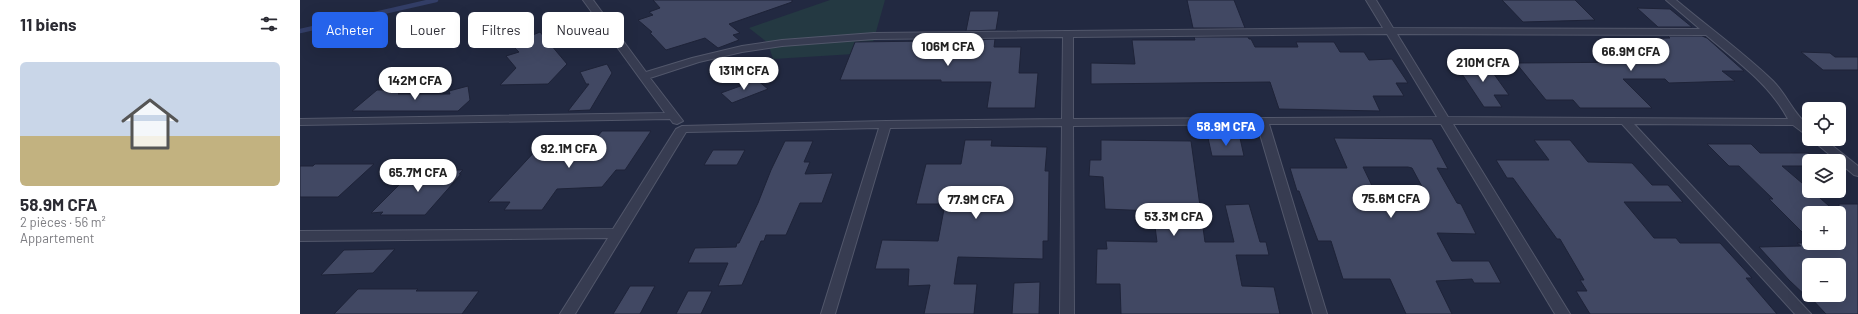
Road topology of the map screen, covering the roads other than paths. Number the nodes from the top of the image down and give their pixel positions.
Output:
1 (588, 0) edge
2 (1371, 0) edge
3 (1671, 0) edge
4 (1390, 30) junction
5 (1708, 32) junction
6 (1068, 34) junction
7 (645, 76) junction
8 (674, 116) junction
9 (1624, 120) junction
10 (1262, 121) junction
11 (1444, 121) junction
12 (1068, 122) junction
13 (1796, 122) junction
14 (301, 123) edge
15 (886, 124) junction
16 (1802, 127) edge
17 (682, 129) junction
18 (1826, 146) edge
19 (1858, 172) edge
20 (616, 233) junction
21 (300, 236) edge
22 (567, 314) edge
23 (828, 314) edge
24 (1067, 314) edge
25 (1320, 314) edge
26 (1563, 314) edge
27 (1804, 314) edge

1 - 7 street
2 - 4 street
3 - 5 street
4 - 5 street
4 - 6 street
4 - 11 street
5 - 13 street
6 - 7 street
6 - 12 street
7 - 8 street
8 - 14 street
8 - 17 street
9 - 11 street
9 - 13 street
9 - 27 street
10 - 11 street
10 - 12 street
10 - 25 street
11 - 26 street
12 - 15 street
12 - 24 street
13 - 16 street
15 - 17 street
15 - 23 street
17 - 20 street
18 - 19 street
20 - 21 street
20 - 22 street

